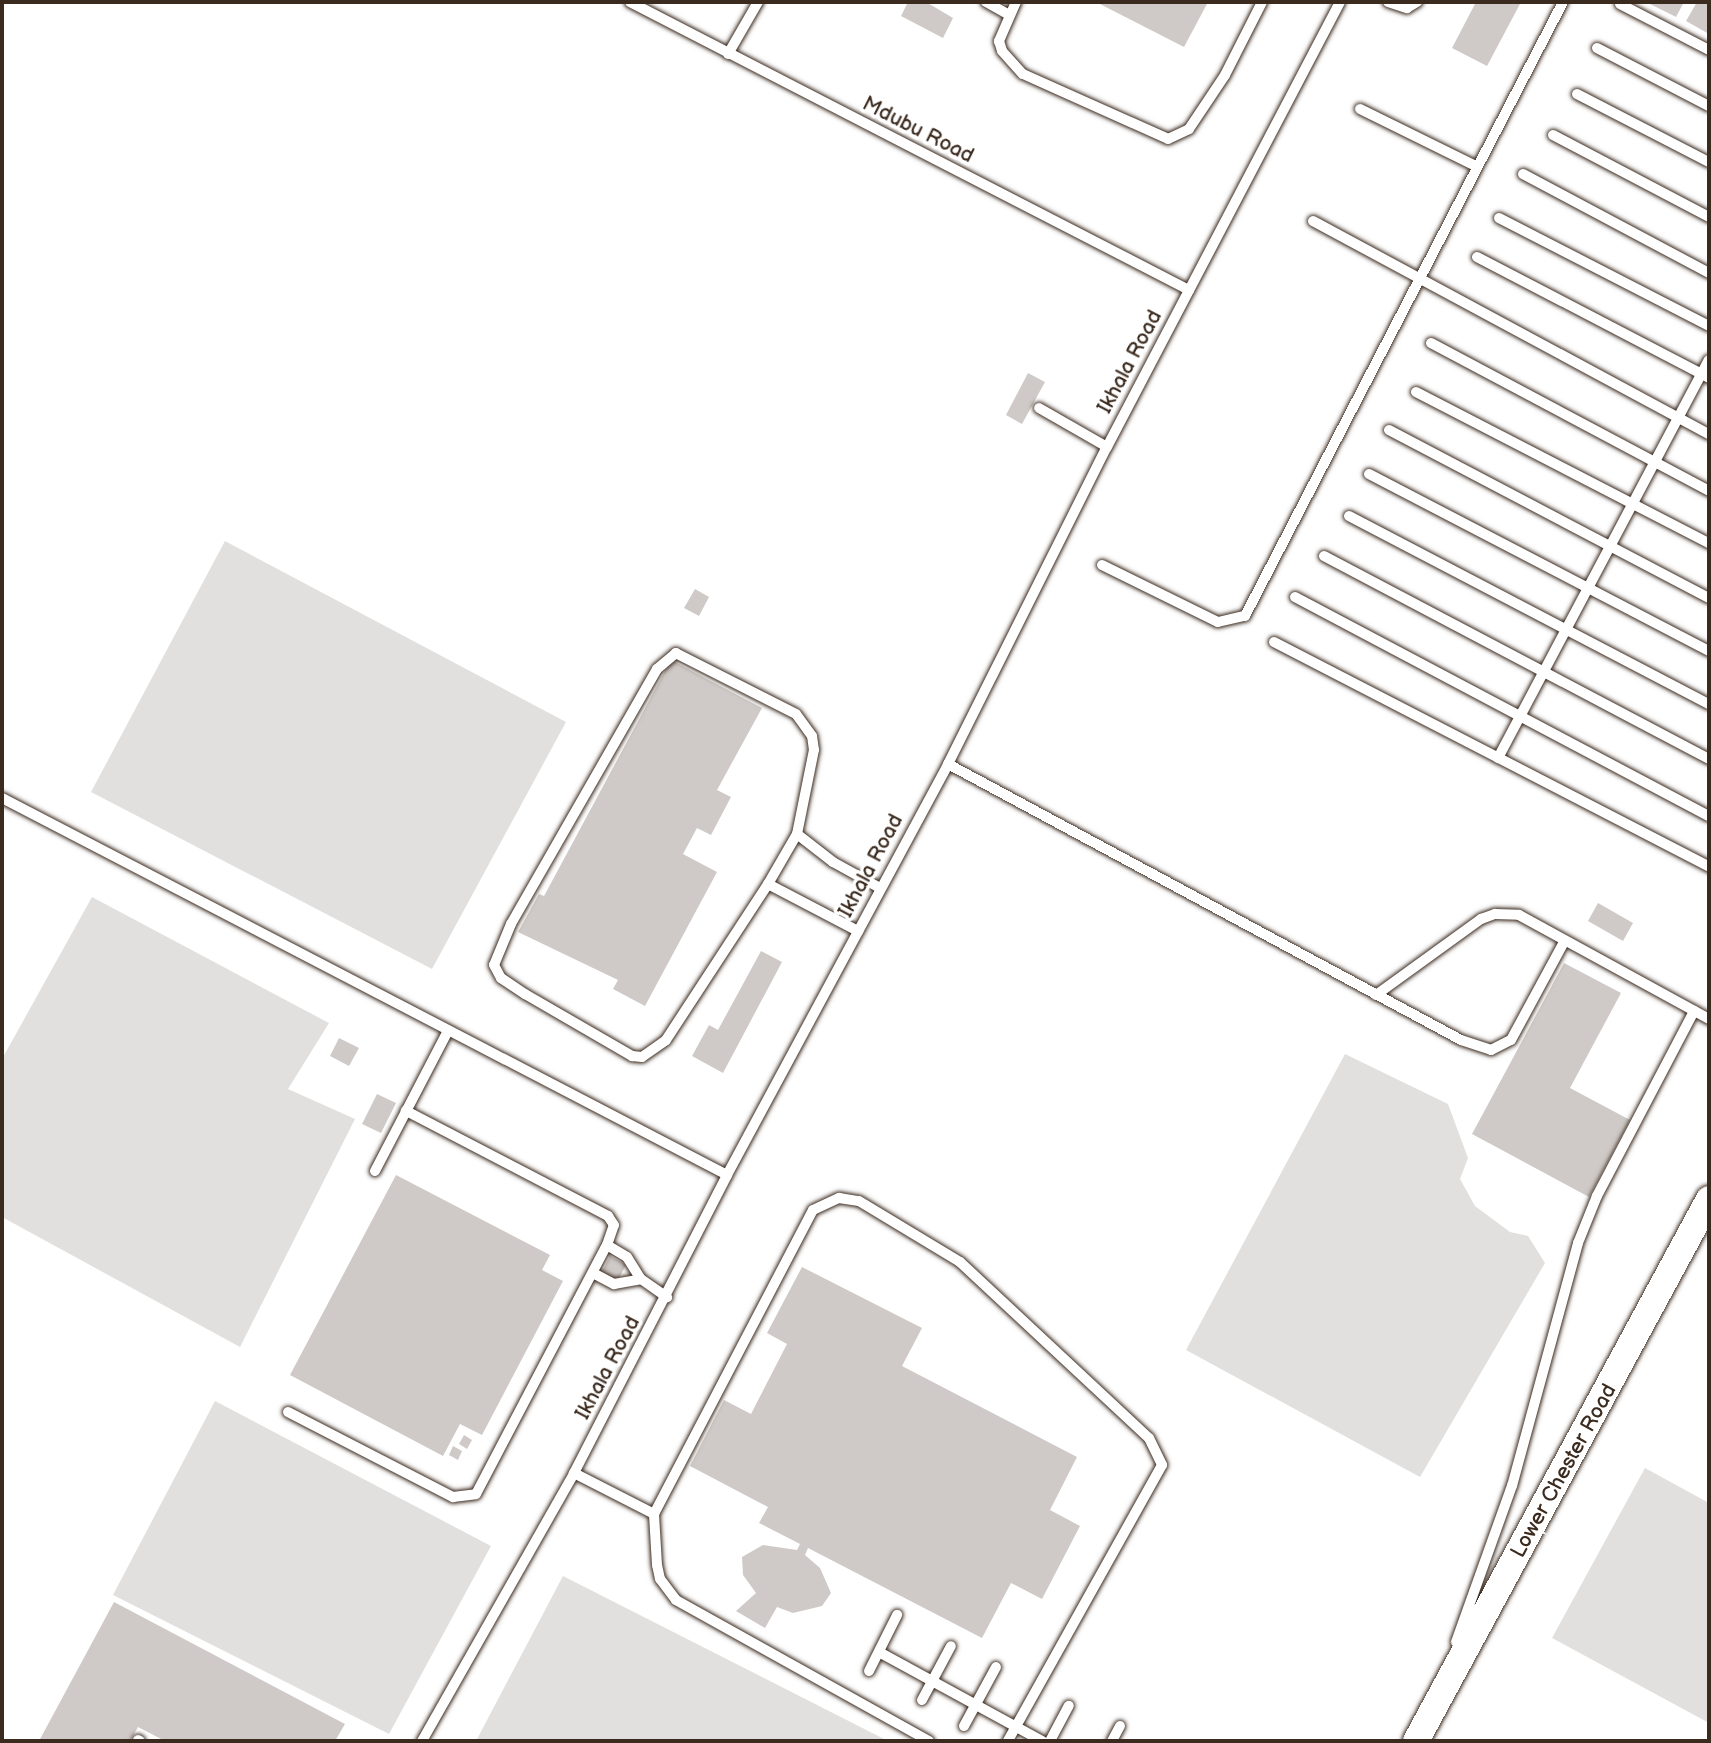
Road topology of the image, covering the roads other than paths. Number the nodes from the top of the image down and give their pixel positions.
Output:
1 (630, 2) edge
2 (758, 2) edge
3 (986, 2) edge
4 (1016, 2) edge
5 (1262, 2) edge
6 (1340, 2) edge
7 (1388, 2) edge
8 (1417, 2) edge
9 (1563, 2) edge
10 (1620, 4) dead end
11 (1009, 15) junction
12 (1597, 48) dead end
13 (1709, 50) edge
14 (728, 54) junction
15 (1577, 94) dead end
16 (1709, 106) edge
17 (1360, 109) dead end
18 (1553, 135) dead end
19 (1709, 162) edge
20 (1476, 166) junction
21 (1523, 174) dead end
22 (1709, 217) edge
23 (1499, 218) dead end
24 (1313, 221) dead end
25 (1478, 257) dead end
26 (1709, 273) edge
27 (1419, 280) junction
28 (1189, 290) junction
29 (1709, 326) edge
30 (1431, 343) dead end
31 (1709, 360) edge
32 (1706, 376) edge
33 (1416, 392) dead end
34 (1040, 408) dead end
35 (1679, 418) junction
36 (1389, 430) dead end
37 (1709, 434) edge
38 (1107, 447) junction
39 (1654, 463) junction
40 (1369, 474) dead end
41 (1709, 491) edge
42 (1633, 503) junction
43 (1349, 516) dead end
44 (1709, 543) edge
45 (1611, 548) junction
46 (1324, 556) dead end
47 (1102, 565) dead end
48 (1589, 590) junction
49 (1295, 597) dead end
50 (1709, 598) edge
51 (1567, 631) junction
52 (1274, 642) dead end
53 (1709, 651) edge
54 (1545, 673) junction
55 (1709, 704) edge
56 (1519, 717) junction
57 (1498, 758) junction
58 (1709, 760) edge
59 (948, 764) junction
60 (2, 798) edge
61 (1709, 816) edge
62 (797, 834) junction
63 (1709, 867) edge
64 (768, 884) junction
65 (880, 888) junction
66 (858, 931) junction
67 (1564, 942) junction
68 (1376, 995) junction
69 (1694, 1011) junction
70 (1709, 1019) edge
71 (448, 1031) junction
72 (406, 1111) junction
73 (375, 1171) dead end
74 (727, 1175) junction
75 (1709, 1199) edge
76 (607, 1245) junction
77 (593, 1273) junction
78 (641, 1279) junction
79 (667, 1297) junction
80 (288, 1412) dead end
81 (574, 1473) junction
82 (654, 1514) junction
83 (897, 1615) dead end
84 (951, 1646) dead end
85 (879, 1653) junction
86 (996, 1667) dead end
87 (869, 1671) dead end
88 (932, 1683) junction
89 (922, 1700) dead end
90 (975, 1706) junction
91 (1069, 1706) dead end
92 (964, 1726) dead end
93 (1120, 1726) dead end
94 (1020, 1727) junction
95 (422, 1741) edge
96 (929, 1741) edge
97 (1008, 1741) edge
98 (1042, 1741) edge
99 (1050, 1741) edge
100 (1112, 1741) edge
101 (1416, 1741) edge

1 - 14 lane, Mdubu Road
2 - 14 lane
3 - 11 lane
4 - 11 lane
5 - 11 lane
6 - 28 lane, Ikhala Road
7 - 8 lane
9 - 20 lane
10 - 13 lane
12 - 16 lane
14 - 28 lane, Mdubu Road
15 - 19 lane
17 - 20 lane
18 - 22 lane
20 - 27 lane
21 - 26 lane
23 - 29 lane
24 - 27 lane
25 - 32 lane
27 - 35 lane
27 - 47 lane
28 - 38 lane, Ikhala Road
30 - 39 lane
31 - 32 lane
32 - 35 lane
33 - 42 lane
34 - 38 lane
35 - 37 lane
35 - 39 lane
36 - 45 lane
38 - 59 lane, Ikhala Road
39 - 41 lane
39 - 42 lane
40 - 48 lane
42 - 44 lane
42 - 45 lane
43 - 51 lane
45 - 48 lane
45 - 50 lane
46 - 54 lane
48 - 51 lane
48 - 53 lane
49 - 56 lane
51 - 54 lane
51 - 55 lane
52 - 57 lane
54 - 56 lane
54 - 58 lane
56 - 57 lane
56 - 61 lane
57 - 63 lane
59 - 65 lane, Ikhala Road
59 - 68 lane
60 - 71 lane
62 - 64 lane
62 - 64 lane
62 - 65 lane
64 - 66 lane
65 - 66 lane, Ikhala Road
66 - 74 lane, Ikhala Road
67 - 68 lane
67 - 68 lane
67 - 69 lane
69 - 70 lane
69 - 101 lane
71 - 72 lane
71 - 74 lane
72 - 73 lane
72 - 76 lane
74 - 79 lane, Ikhala Road
75 - 101 street, Lower Chester Road
76 - 77 lane
76 - 78 lane
77 - 78 lane
77 - 80 lane
78 - 79 lane
79 - 81 lane, Ikhala Road
81 - 82 lane
81 - 95 lane, Ikhala Road
82 - 94 lane
82 - 96 lane
83 - 85 lane
84 - 88 lane
85 - 87 lane
85 - 88 lane
86 - 90 lane
88 - 89 lane
88 - 90 lane
90 - 92 lane
90 - 94 lane
91 - 99 lane
93 - 100 lane
94 - 97 lane
94 - 98 lane

